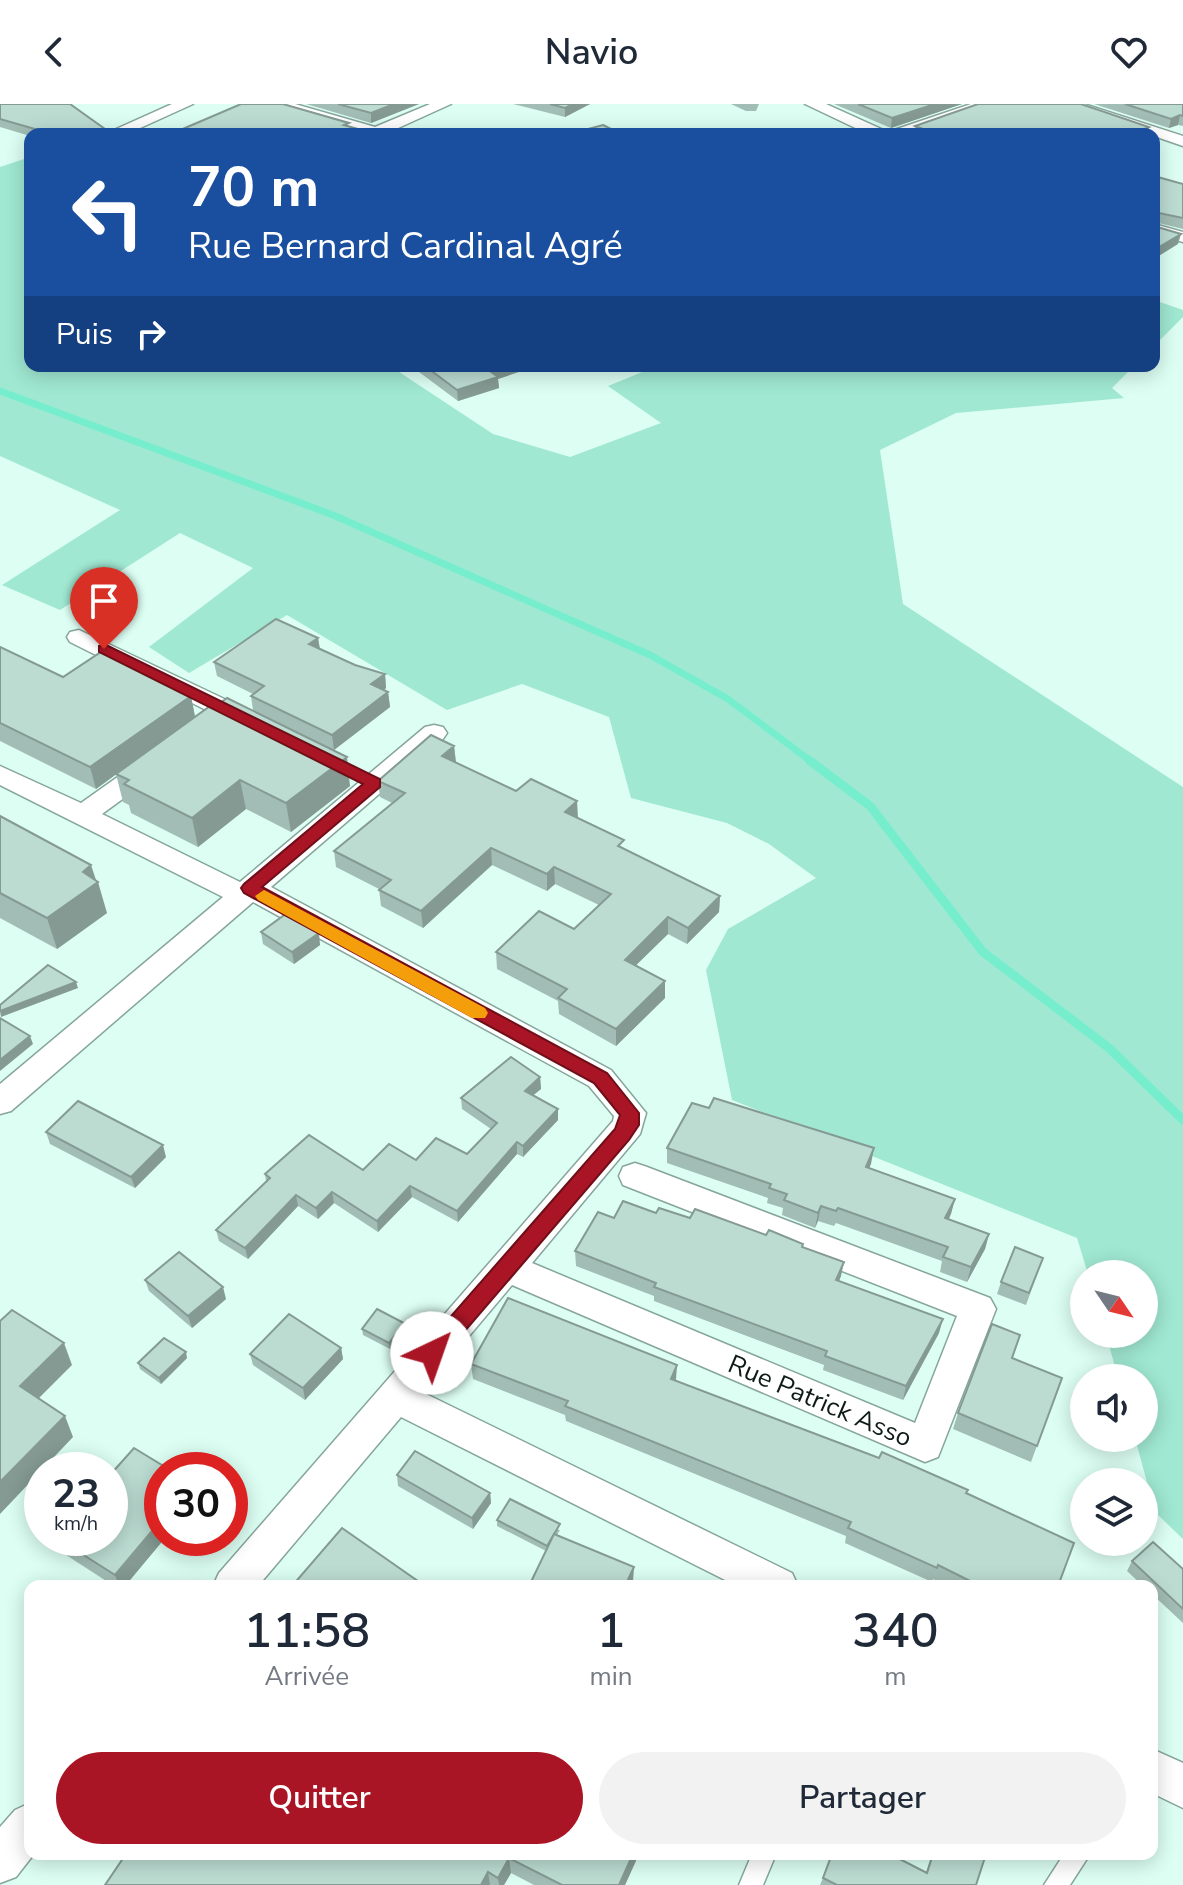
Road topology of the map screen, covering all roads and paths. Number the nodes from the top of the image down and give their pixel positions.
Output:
1 (185, 104) edge
2 (278, 104) edge
3 (443, 104) edge
4 (813, 104) edge
5 (986, 104) edge
6 (1069, 104) edge
7 (127, 128) edge
8 (362, 128) edge
9 (386, 128) edge
10 (867, 128) edge
11 (912, 128) edge
12 (1143, 128) edge
13 (1160, 134) edge
14 (1183, 141) edge
15 (1160, 231) edge
16 (1183, 237) edge
17 (79, 637) dead end
18 (228, 710) junction
19 (203, 728) edge
20 (268, 730) edge
21 (434, 733) edge
22 (167, 754) edge
23 (348, 770) edge
24 (0, 774) edge
25 (374, 783) junction
26 (83, 815) junction
27 (246, 892) junction
28 (0, 1102) edge
29 (635, 1176) dead end
30 (508, 1268) junction
31 (394, 1396) junction
32 (238, 1580) edge
33 (766, 1580) edge
34 (1158, 1773) edge
35 (1183, 1786) edge
36 (24, 1832) edge
37 (761, 1860) edge
38 (1074, 1860) edge
39 (0, 1861) edge
40 (751, 1885) edge
41 (1056, 1885) edge

1 - 7 street
2 - 8 street
3 - 9 street
4 - 10 street
5 - 11 street
6 - 12 street
13 - 14 street
15 - 16 street
17 - 18 street
18 - 19 street
18 - 20 street
21 - 25 street
22 - 26 street
23 - 25 street
24 - 26 street
25 - 27 street
26 - 27 street
27 - 28 street
27 - 30 street
29 - 30 street, Rue Patrick Asso
30 - 31 street
31 - 32 street
31 - 33 street
34 - 35 street
36 - 39 street
37 - 40 lane
38 - 41 lane

